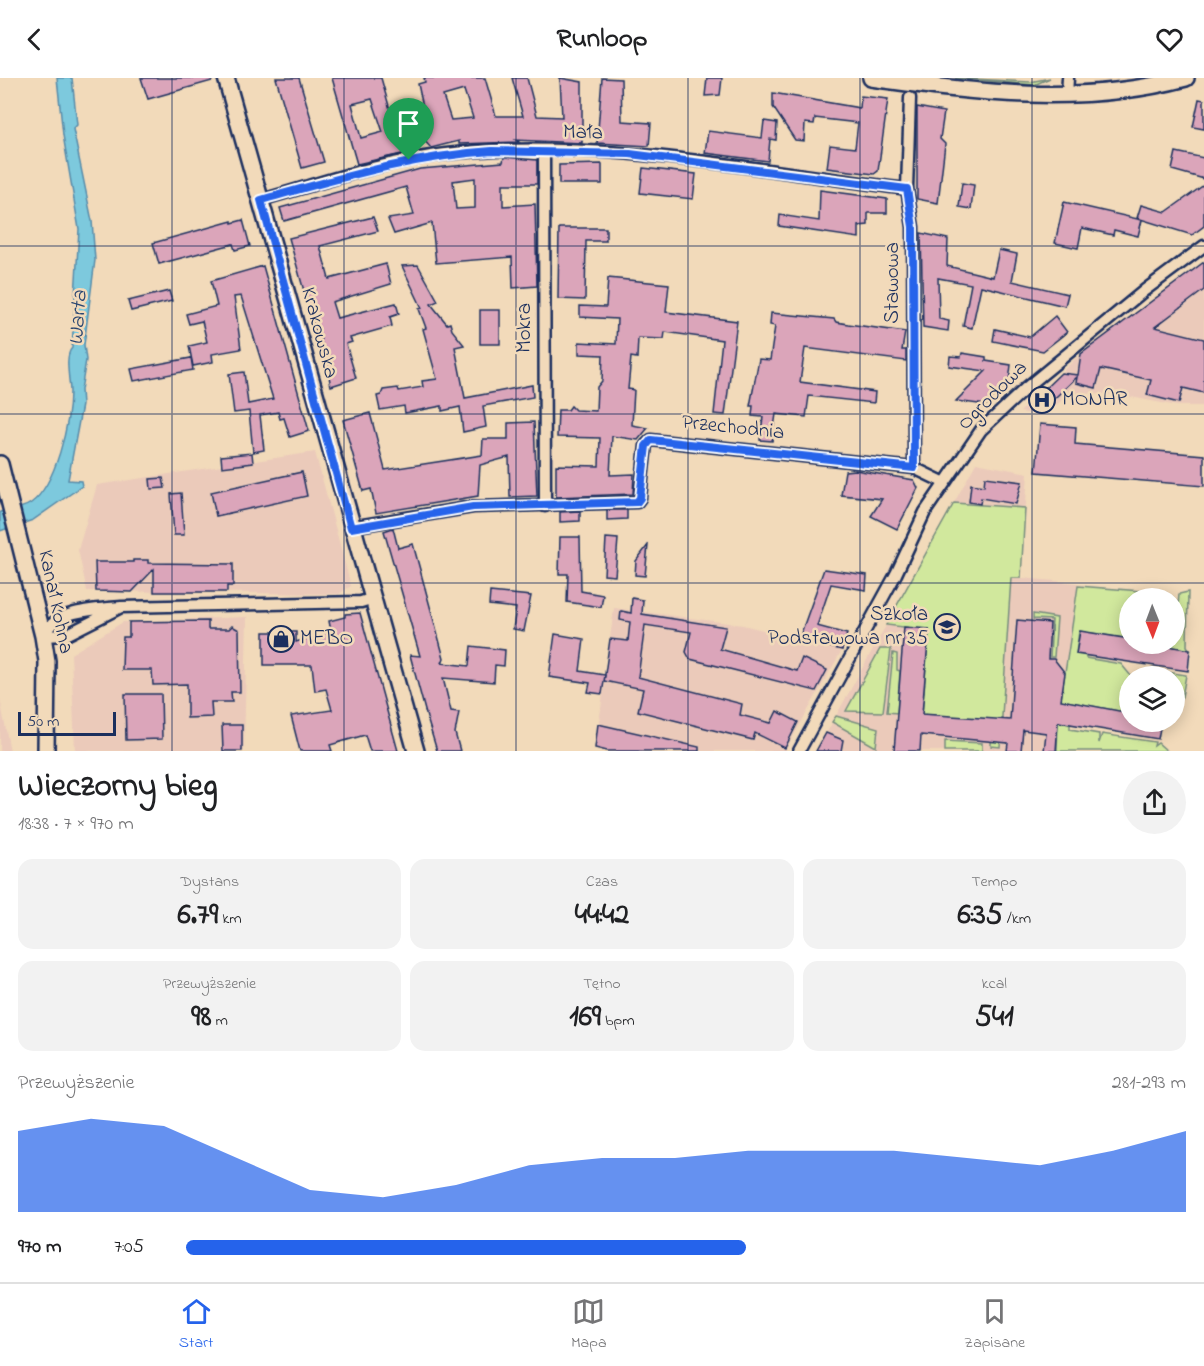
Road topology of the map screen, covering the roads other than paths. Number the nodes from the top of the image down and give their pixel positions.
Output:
1 (226, 78) edge
2 (871, 78) edge
3 (1068, 78) edge
4 (1186, 78) edge
5 (1067, 95) junction
6 (910, 98) dead end
7 (544, 151) junction
8 (907, 189) junction
9 (261, 200) junction
10 (1204, 246) edge
11 (0, 464) edge
12 (914, 468) junction
13 (943, 482) junction
14 (545, 506) junction
15 (351, 528) junction
16 (374, 598) junction
17 (121, 607) junction
18 (43, 636) junction
19 (46, 751) edge
20 (416, 751) edge
21 (799, 751) edge

1 - 9 street, Krakowska
2 - 5 street
3 - 5 street
4 - 5 street
6 - 8 street, Stawowa
7 - 8 street, Mała
7 - 9 street, Mała
7 - 14 street, Mokra
8 - 12 street, Stawowa
9 - 15 street, Krakowska
10 - 13 street, Ogrodowa
11 - 18 street, Kanał Kohna
12 - 13 street, Przechodnia
12 - 14 street, Przechodnia
13 - 21 street, Ogrodowa
14 - 15 street, Przechodnia
15 - 16 street, Krakowska
16 - 17 street
16 - 20 street, Krakowska
17 - 18 street
17 - 18 street
18 - 19 street, Kanał Kohna

